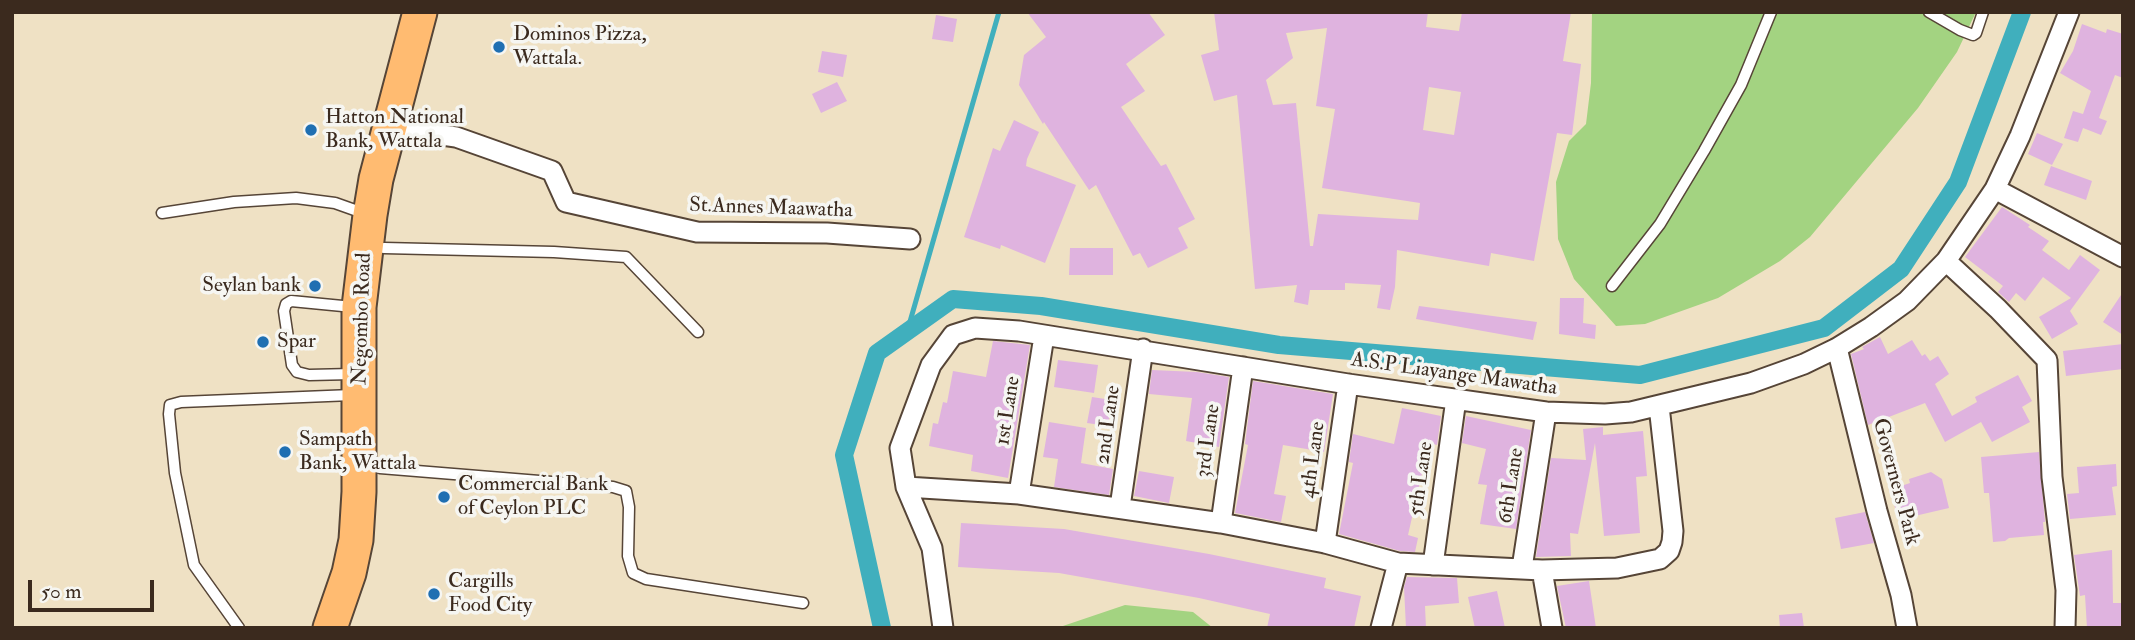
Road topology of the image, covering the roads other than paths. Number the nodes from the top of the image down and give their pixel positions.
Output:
1 (419, 12) edge
2 (439, 12) edge
3 (1771, 12) edge
4 (1929, 12) edge
5 (1983, 12) edge
6 (2068, 12) edge
7 (407, 130) junction
8 (1995, 189) junction
9 (162, 213) dead end
10 (370, 215) junction
11 (910, 239) dead end
12 (384, 248) junction
13 (2123, 257) edge
14 (1946, 261) junction
15 (1612, 286) dead end
16 (359, 307) junction
17 (698, 332) dead end
18 (1044, 336) junction
19 (1837, 348) junction
20 (1143, 349) junction
21 (1242, 367) junction
22 (1348, 384) junction
23 (360, 385) junction
24 (1456, 399) junction
25 (1659, 406) junction
26 (1546, 412) junction
27 (380, 468) junction
28 (906, 487) junction
29 (1019, 494) junction
30 (1120, 507) junction
31 (1221, 523) junction
32 (1325, 543) junction
33 (1398, 563) junction
34 (1433, 565) junction
35 (1532, 569) junction
36 (803, 603) dead end
37 (239, 628) edge
38 (330, 628) edge
39 (350, 628) edge
40 (943, 628) edge
41 (1381, 628) edge
42 (1552, 628) edge
43 (1907, 628) edge
44 (2065, 628) edge

1 - 10 highway, Negombo Road
2 - 7 highway, Negombo Road
3 - 15 lane
4 - 5 lane
6 - 8 street, A.S.P Liayange Mawatha
7 - 11 street, St.Annes Maawatha
7 - 12 highway, Negombo Road
8 - 13 street
8 - 14 street, A.S.P Liayange Mawatha
9 - 10 lane
10 - 16 highway, Negombo Road
12 - 17 lane
12 - 27 highway, Negombo Road
14 - 19 street, A.S.P Liayange Mawatha
14 - 44 street
16 - 23 highway, Negombo Road
16 - 23 lane
18 - 20 street, A.S.P Liayange Mawatha
18 - 28 street, A.S.P Liayange Mawatha
18 - 29 street, 1st Lane
19 - 25 street, A.S.P Liayange Mawatha
19 - 43 street, Governers Park
20 - 21 street, A.S.P Liayange Mawatha
20 - 30 street, 2nd Lane
21 - 22 street, A.S.P Liayange Mawatha
21 - 31 street, 3rd Lane
22 - 24 street, A.S.P Liayange Mawatha
22 - 32 street, 4th Lane
23 - 37 lane
23 - 38 highway, Negombo Road
24 - 26 street, A.S.P Liayange Mawatha
24 - 34 street, 5th Lane
25 - 26 street, A.S.P Liayange Mawatha
25 - 35 street
26 - 35 street, 6th Lane
27 - 36 lane
27 - 39 highway, Negombo Road
28 - 29 street
28 - 40 street, A.S.P Liayange Mawatha
29 - 30 street
30 - 31 street
31 - 32 street
32 - 33 street
33 - 34 street
33 - 41 street
34 - 35 street
35 - 42 street, 6th Lane

